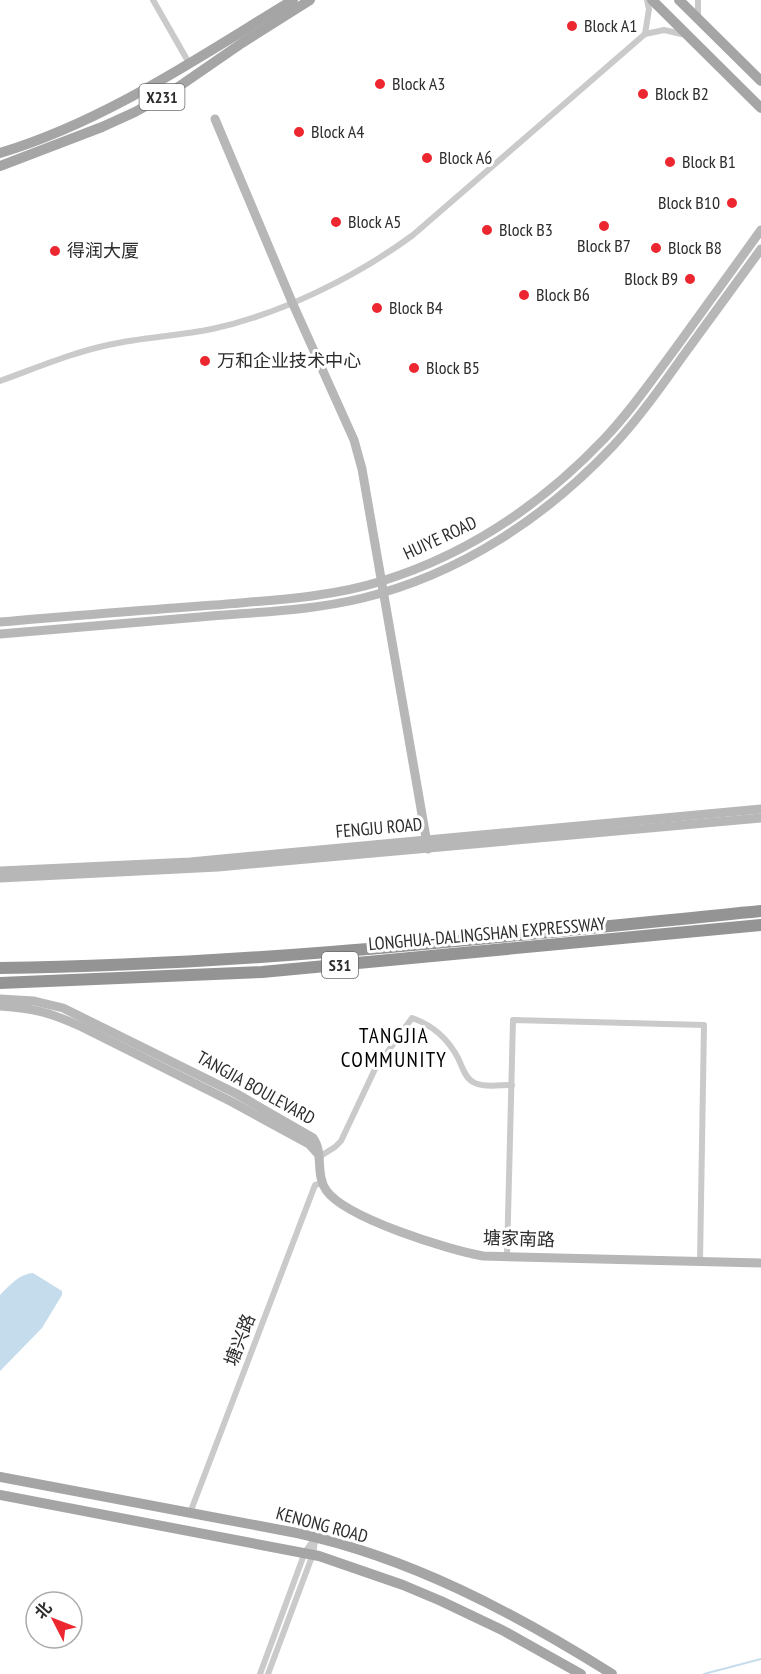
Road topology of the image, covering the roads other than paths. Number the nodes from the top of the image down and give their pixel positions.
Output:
1 (153, 0) edge
2 (292, 0) edge
3 (310, 0) edge
4 (650, 0) edge
5 (679, 0) edge
6 (698, 0) edge
7 (698, 18) junction
8 (645, 34) junction
9 (686, 35) junction
10 (189, 63) junction
11 (761, 81) edge
12 (761, 108) edge
13 (215, 119) dead end
14 (0, 153) edge
15 (0, 166) edge
16 (761, 230) edge
17 (761, 249) edge
18 (292, 302) junction
19 (0, 381) edge
20 (382, 581) junction
21 (384, 592) junction
22 (0, 622) edge
23 (0, 634) edge
24 (761, 809) edge
25 (761, 818) edge
26 (428, 845) junction
27 (0, 871) edge
28 (0, 878) edge
29 (761, 911) edge
30 (761, 927) edge
31 (0, 968) edge
32 (0, 983) edge
33 (0, 999) edge
34 (0, 1006) edge
35 (512, 1085) junction
36 (319, 1157) junction
37 (322, 1183) junction
38 (507, 1256) junction
39 (700, 1262) junction
40 (761, 1263) edge
41 (0, 1477) edge
42 (0, 1495) edge
43 (190, 1513) junction
44 (316, 1537) junction
45 (309, 1553) junction
46 (609, 1672) edge
47 (260, 1674) edge
48 (268, 1674) edge
49 (580, 1674) edge

1 - 10 street
2 - 10 main road, X231
3 - 15 main road, X231
4 - 8 street
4 - 9 main road
5 - 7 main road
6 - 7 street
7 - 11 main road
8 - 9 street
8 - 18 street
9 - 12 main road
10 - 14 main road, X231
13 - 18 street
16 - 20 street, HUIYE ROAD
17 - 21 street, HUIYE ROAD
18 - 19 street
18 - 20 street
20 - 21 street
20 - 22 street, HUIYE ROAD
21 - 23 street, HUIYE ROAD
21 - 26 street
24 - 26 street, FENGJU ROAD
25 - 26 street, FENGJU ROAD
26 - 27 street, FENGJU ROAD
26 - 28 street, FENGJU ROAD
29 - 31 highway, LONGHUA-DALINGSHAN EXPRESSWAY / S31
30 - 32 highway, LONGHUA-DALINGSHAN EXPRESSWAY / S31
33 - 36 street, TANGJIA BOULEVARD
34 - 36 street, TANGJIA BOULEVARD
35 - 36 street
35 - 38 street
35 - 39 street
36 - 37 street
37 - 38 street, 塘家南路
37 - 43 street, 塘兴路
38 - 39 street, 塘家南路
39 - 40 street, 塘家南路
41 - 43 main road, KENONG ROAD
42 - 45 main road, KENONG ROAD
43 - 44 main road, KENONG ROAD
44 - 45 street
44 - 46 main road, KENONG ROAD
45 - 47 street
45 - 48 street
45 - 49 main road, KENONG ROAD

